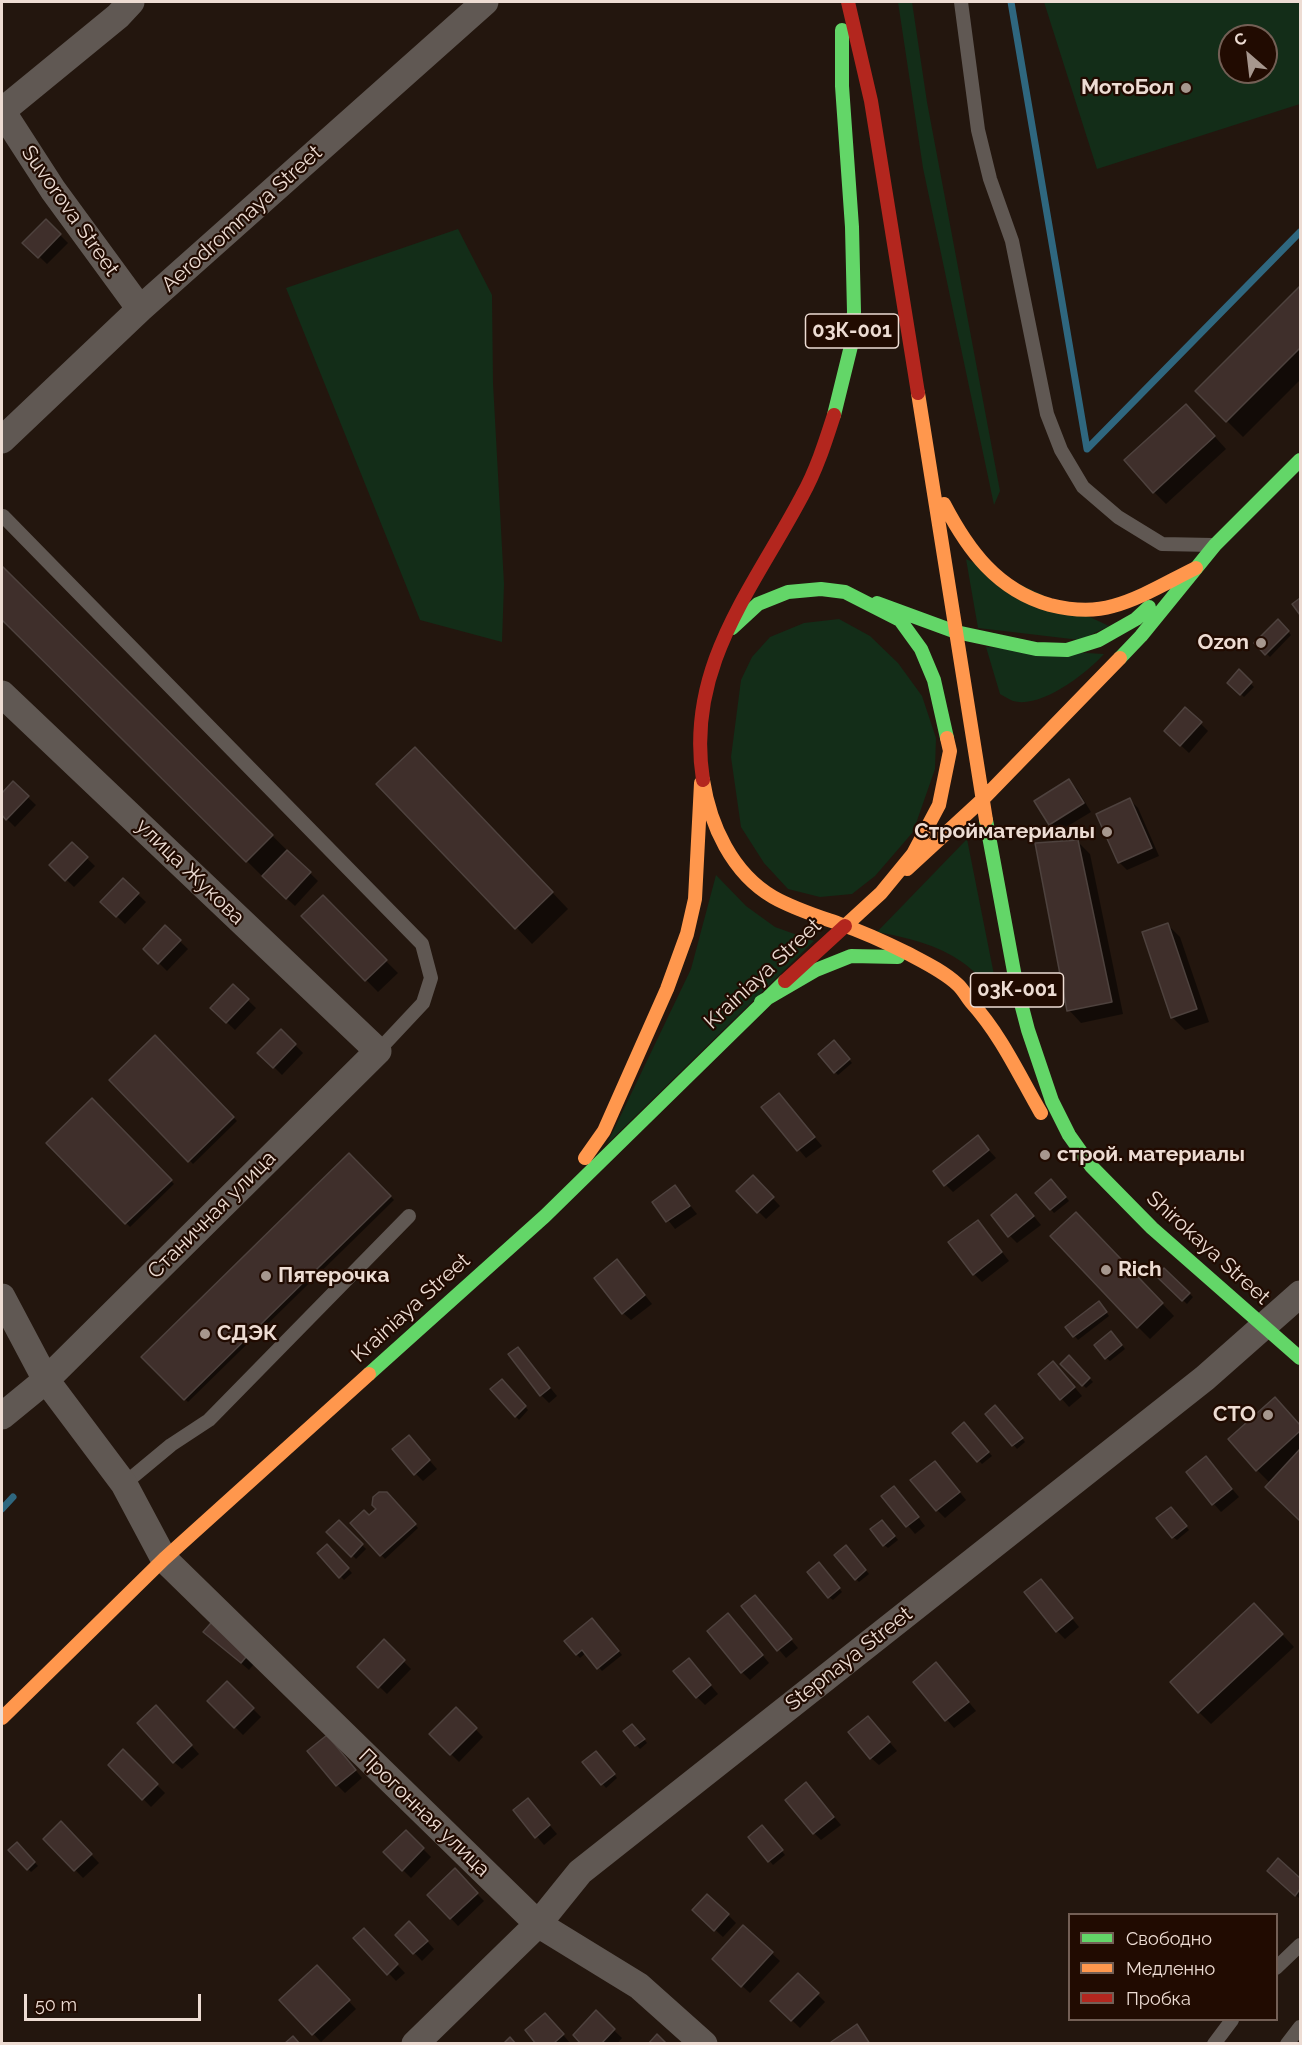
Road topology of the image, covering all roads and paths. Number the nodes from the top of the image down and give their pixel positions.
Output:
1 (131, 2) edge
2 (485, 2) edge
3 (846, 2) edge
4 (961, 2) edge
5 (2, 111) edge
6 (140, 309) junction
7 (2, 440) edge
8 (1300, 460) edge
9 (932, 480) junction
10 (3, 516) edge
11 (1215, 545) junction
12 (1196, 568) junction
13 (845, 592) junction
14 (956, 632) junction
15 (726, 633) junction
16 (934, 680) junction
17 (2, 694) edge
18 (973, 737) junction
19 (701, 778) junction
20 (982, 800) junction
21 (881, 893) junction
22 (845, 926) junction
23 (915, 957) junction
24 (762, 1002) junction
25 (378, 1051) junction
26 (1091, 1166) junction
27 (409, 1216) dead end
28 (545, 1216) junction
29 (1300, 1294) edge
30 (2, 1297) edge
31 (1263, 1325) junction
32 (1300, 1358) edge
33 (46, 1380) junction
34 (2, 1416) edge
35 (124, 1484) junction
36 (164, 1559) junction
37 (2, 1718) edge
38 (538, 1924) junction
39 (1300, 1945) edge
40 (1278, 1966) edge
41 (1230, 2021) edge
42 (1300, 2027) edge
43 (415, 2043) edge
44 (704, 2043) edge
45 (1214, 2043) edge
46 (1287, 2043) edge

1 - 5 street
2 - 6 street, Aerodromnaya Street
3 - 9 main road, 03К-001
3 - 15 main road, 03К-001
4 - 11 lane
5 - 6 street, Suvorova Street
6 - 7 street, Aerodromnaya Street
8 - 11 main road
9 - 12 main road, 03К-001
9 - 14 main road, 03К-001
10 - 25 lane
11 - 12 main road
12 - 14 main road, 03К-001
12 - 20 main road
13 - 14 main road, 03К-001
13 - 15 main road, 03К-001
13 - 16 main road
14 - 18 main road, 03К-001
15 - 19 main road, 03К-001
16 - 18 main road
16 - 21 main road
17 - 25 street, улица Жукова
18 - 20 main road, 03К-001
19 - 22 main road, 03К-001
19 - 28 main road, 03К-001
20 - 21 main road
20 - 26 main road, 03К-001
21 - 22 main road, Krainiaya Street
22 - 23 main road, 03К-001
22 - 24 main road, Krainiaya Street
23 - 24 main road
23 - 26 main road, 03К-001
24 - 28 main road, Krainiaya Street
25 - 33 street, Станичная улица
26 - 31 main road, Shirokaya Street / 03К-001
27 - 35 lane
28 - 36 main road, Krainiaya Street
29 - 31 street, Stepnaya Street
30 - 33 street, Прогонная улица
31 - 32 main road, Shirokaya Street / 03К-001
31 - 38 street, Stepnaya Street
33 - 34 street, Станичная улица
33 - 35 street, Прогонная улица
35 - 36 street, Прогонная улица
36 - 37 main road, Krainiaya Street
36 - 38 street, Прогонная улица
38 - 43 street, Stepnaya Street
38 - 44 street, Прогонная улица
39 - 40 lane
41 - 45 lane
42 - 46 lane

